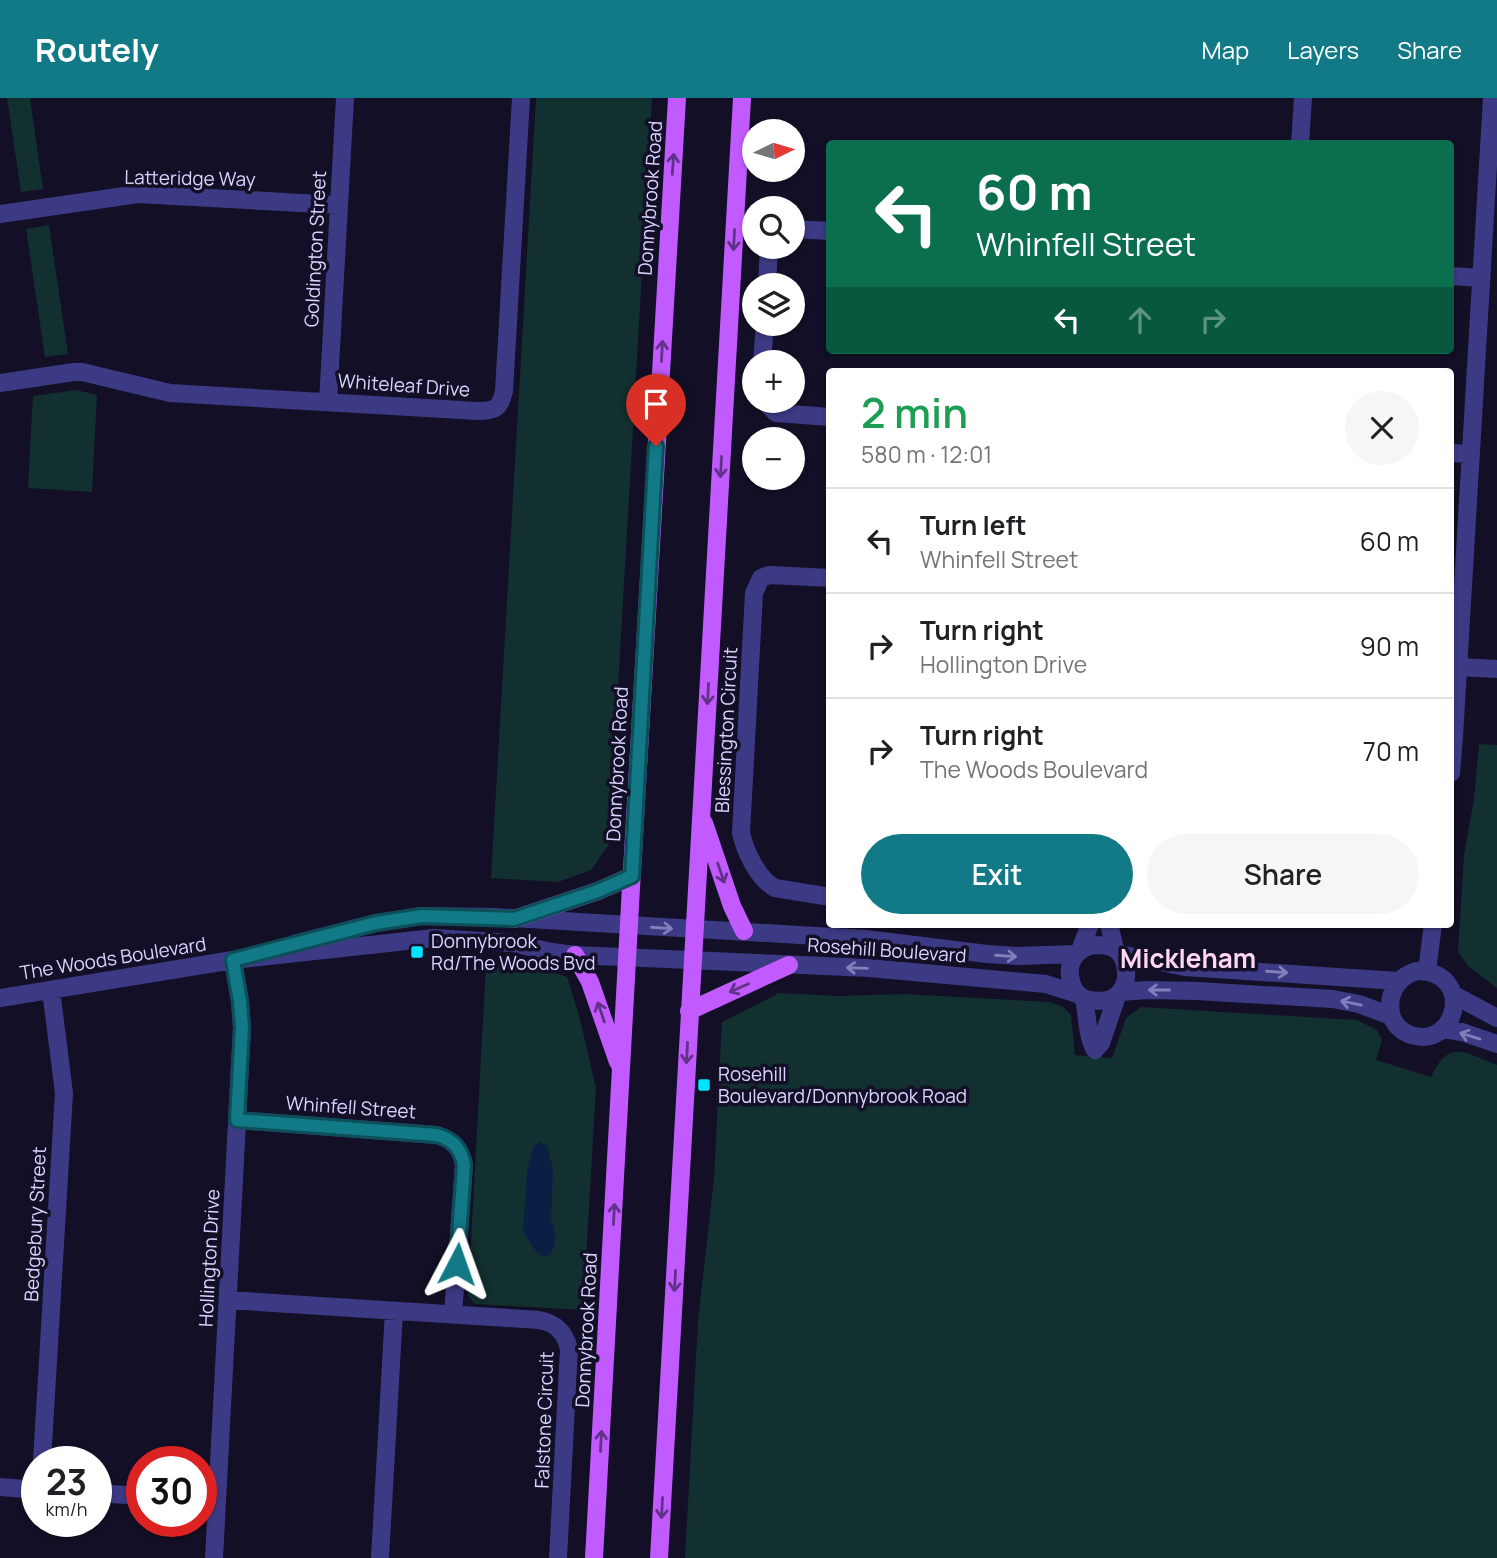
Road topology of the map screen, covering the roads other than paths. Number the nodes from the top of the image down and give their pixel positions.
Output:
1 (345, 98) edge
2 (521, 98) edge
3 (677, 98) edge
4 (742, 98) edge
5 (1303, 98) edge
6 (1492, 98) edge
7 (1300, 140) edge
8 (338, 205) junction
9 (1491, 205) edge
10 (0, 214) edge
11 (805, 230) edge
12 (826, 231) edge
13 (1454, 276) edge
14 (1480, 278) junction
15 (0, 383) edge
16 (328, 402) junction
17 (776, 413) edge
18 (826, 417) edge
19 (1454, 453) edge
20 (1470, 454) junction
21 (826, 578) edge
22 (1456, 620) edge
23 (1458, 667) junction
24 (1497, 670) edge
25 (1454, 728) edge
26 (701, 813) junction
27 (632, 876) junction
28 (826, 896) edge
29 (514, 919) junction
30 (629, 926) junction
31 (1088, 928) edge
32 (1110, 928) edge
33 (1432, 928) edge
34 (694, 930) junction
35 (744, 931) junction
36 (1078, 951) junction
37 (1117, 952) junction
38 (575, 955) junction
39 (628, 957) junction
40 (233, 960) junction
41 (692, 961) junction
42 (789, 965) junction
43 (1427, 971) junction
44 (1398, 981) junction
45 (51, 990) junction
46 (1119, 994) junction
47 (1454, 995) junction
48 (1081, 996) junction
49 (0, 998) edge
50 (690, 1011) junction
51 (1391, 1016) junction
52 (1497, 1018) edge
53 (1443, 1029) junction
54 (1497, 1044) edge
55 (622, 1072) junction
56 (237, 1120) junction
57 (228, 1300) junction
58 (394, 1311) junction
59 (453, 1314) junction
60 (43, 1446) edge
61 (214, 1446) edge
62 (0, 1487) edge
63 (21, 1489) edge
64 (212, 1537) edge
65 (214, 1558) edge
66 (380, 1558) edge
67 (558, 1558) edge
68 (594, 1558) edge
69 (659, 1558) edge

1 - 8 street, Goldington Street
2 - 16 street, Whiteleaf Drive
27 -> 3 main road, Donnybrook Road
4 -> 26 main road
5 - 7 street
6 - 9 street
8 - 10 street, Latteridge Way
8 - 16 street, Goldington Street
9 - 14 street
11 - 12 street
13 - 14 street
14 - 20 street
15 - 16 street, Whiteleaf Drive
17 - 18 street
19 - 20 street
20 - 22 street
21 - 28 street, Blessington Circuit
22 - 23 street
23 - 24 street
23 - 25 street
26 - 34 main road
26 -> 35 main road
27 - 29 main road
27 - 30 main road, Donnybrook Road
29 - 30 street, The Woods Boulevard
29 - 40 street, The Woods Boulevard
30 -> 34 street, The Woods Boulevard
30 - 39 main road, Donnybrook Road
31 - 36 street
32 - 37 street
33 - 43 street
34 - 35 street, Rosehill Boulevard
34 - 41 main road
35 -> 36 street, Rosehill Boulevard
36 - 37 street
36 - 48 street
37 -> 44 street
37 - 46 street
38 - 39 street, The Woods Boulevard
38 - 40 street, The Woods Boulevard
55 -> 38 main road
39 - 41 street, Rosehill Boulevard
39 - 55 main road, Donnybrook Road
40 - 45 street, The Woods Boulevard
40 - 56 street, Hollington Drive
41 - 42 street, Rosehill Boulevard
41 - 50 main road
48 -> 42 street, Rosehill Boulevard
42 -> 50 main road
43 - 44 street
43 - 47 street
44 - 51 street
45 - 49 street, The Woods Boulevard
45 - 60 street, Bedgebury Street
46 - 48 street
46 - 48 street
51 -> 46 street
47 - 52 street
47 - 53 street
50 -> 69 main road
51 - 53 street
54 -> 53 street
68 -> 55 main road, Donnybrook Road
56 - 57 street, Hollington Drive
56 - 59 street, Whinfell Street
57 - 58 street, Falstone Circuit
57 - 61 street, Hollington Drive
58 - 59 street, Falstone Circuit
58 - 66 street
59 - 67 street, Falstone Circuit
62 - 63 street
64 - 65 street, Hollington Drive

